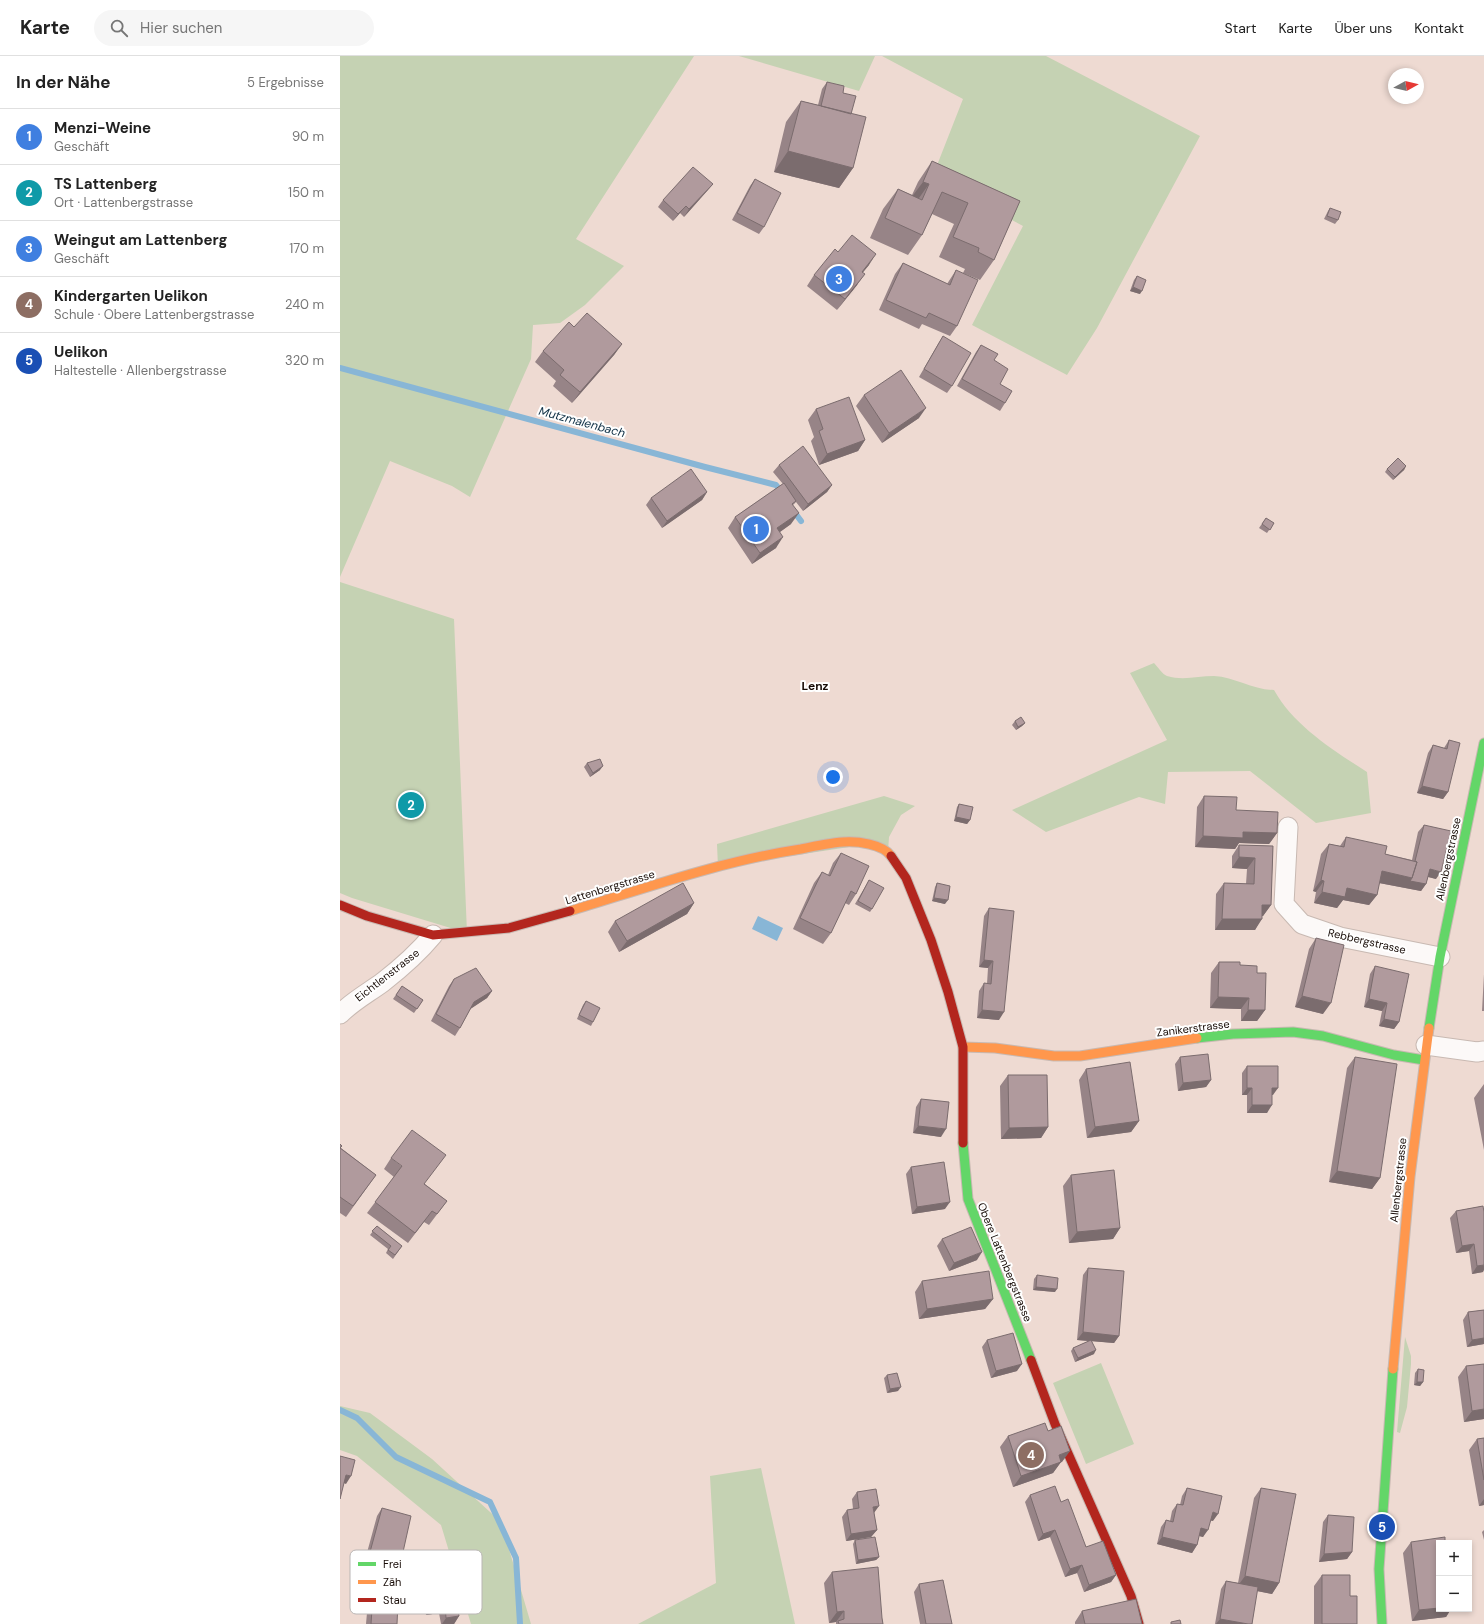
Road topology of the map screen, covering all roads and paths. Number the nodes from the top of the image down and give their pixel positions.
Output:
1 (1484, 743) edge
2 (1288, 827) dead end
3 (888, 852) joint
4 (340, 905) edge
5 (433, 935) junction
6 (1440, 957) junction
7 (340, 1014) edge
8 (963, 1047) junction
9 (1484, 1051) edge
10 (1425, 1053) junction
11 (1139, 1624) edge
12 (1382, 1624) edge

1 - 6 street, Allenbergstrasse
2 - 6 street, Rebbergstrasse
3 - 5 street, Lattenbergstrasse
3 - 8 street, Obere Lattenbergstrasse
4 - 5 street, Lattenbergstrasse
5 - 7 street, Eichtlenstrasse
6 - 10 street, Allenbergstrasse
8 - 10 street, Zanikerstrasse
8 - 11 street, Obere Lattenbergstrasse
9 - 10 street
10 - 12 street, Allenbergstrasse

